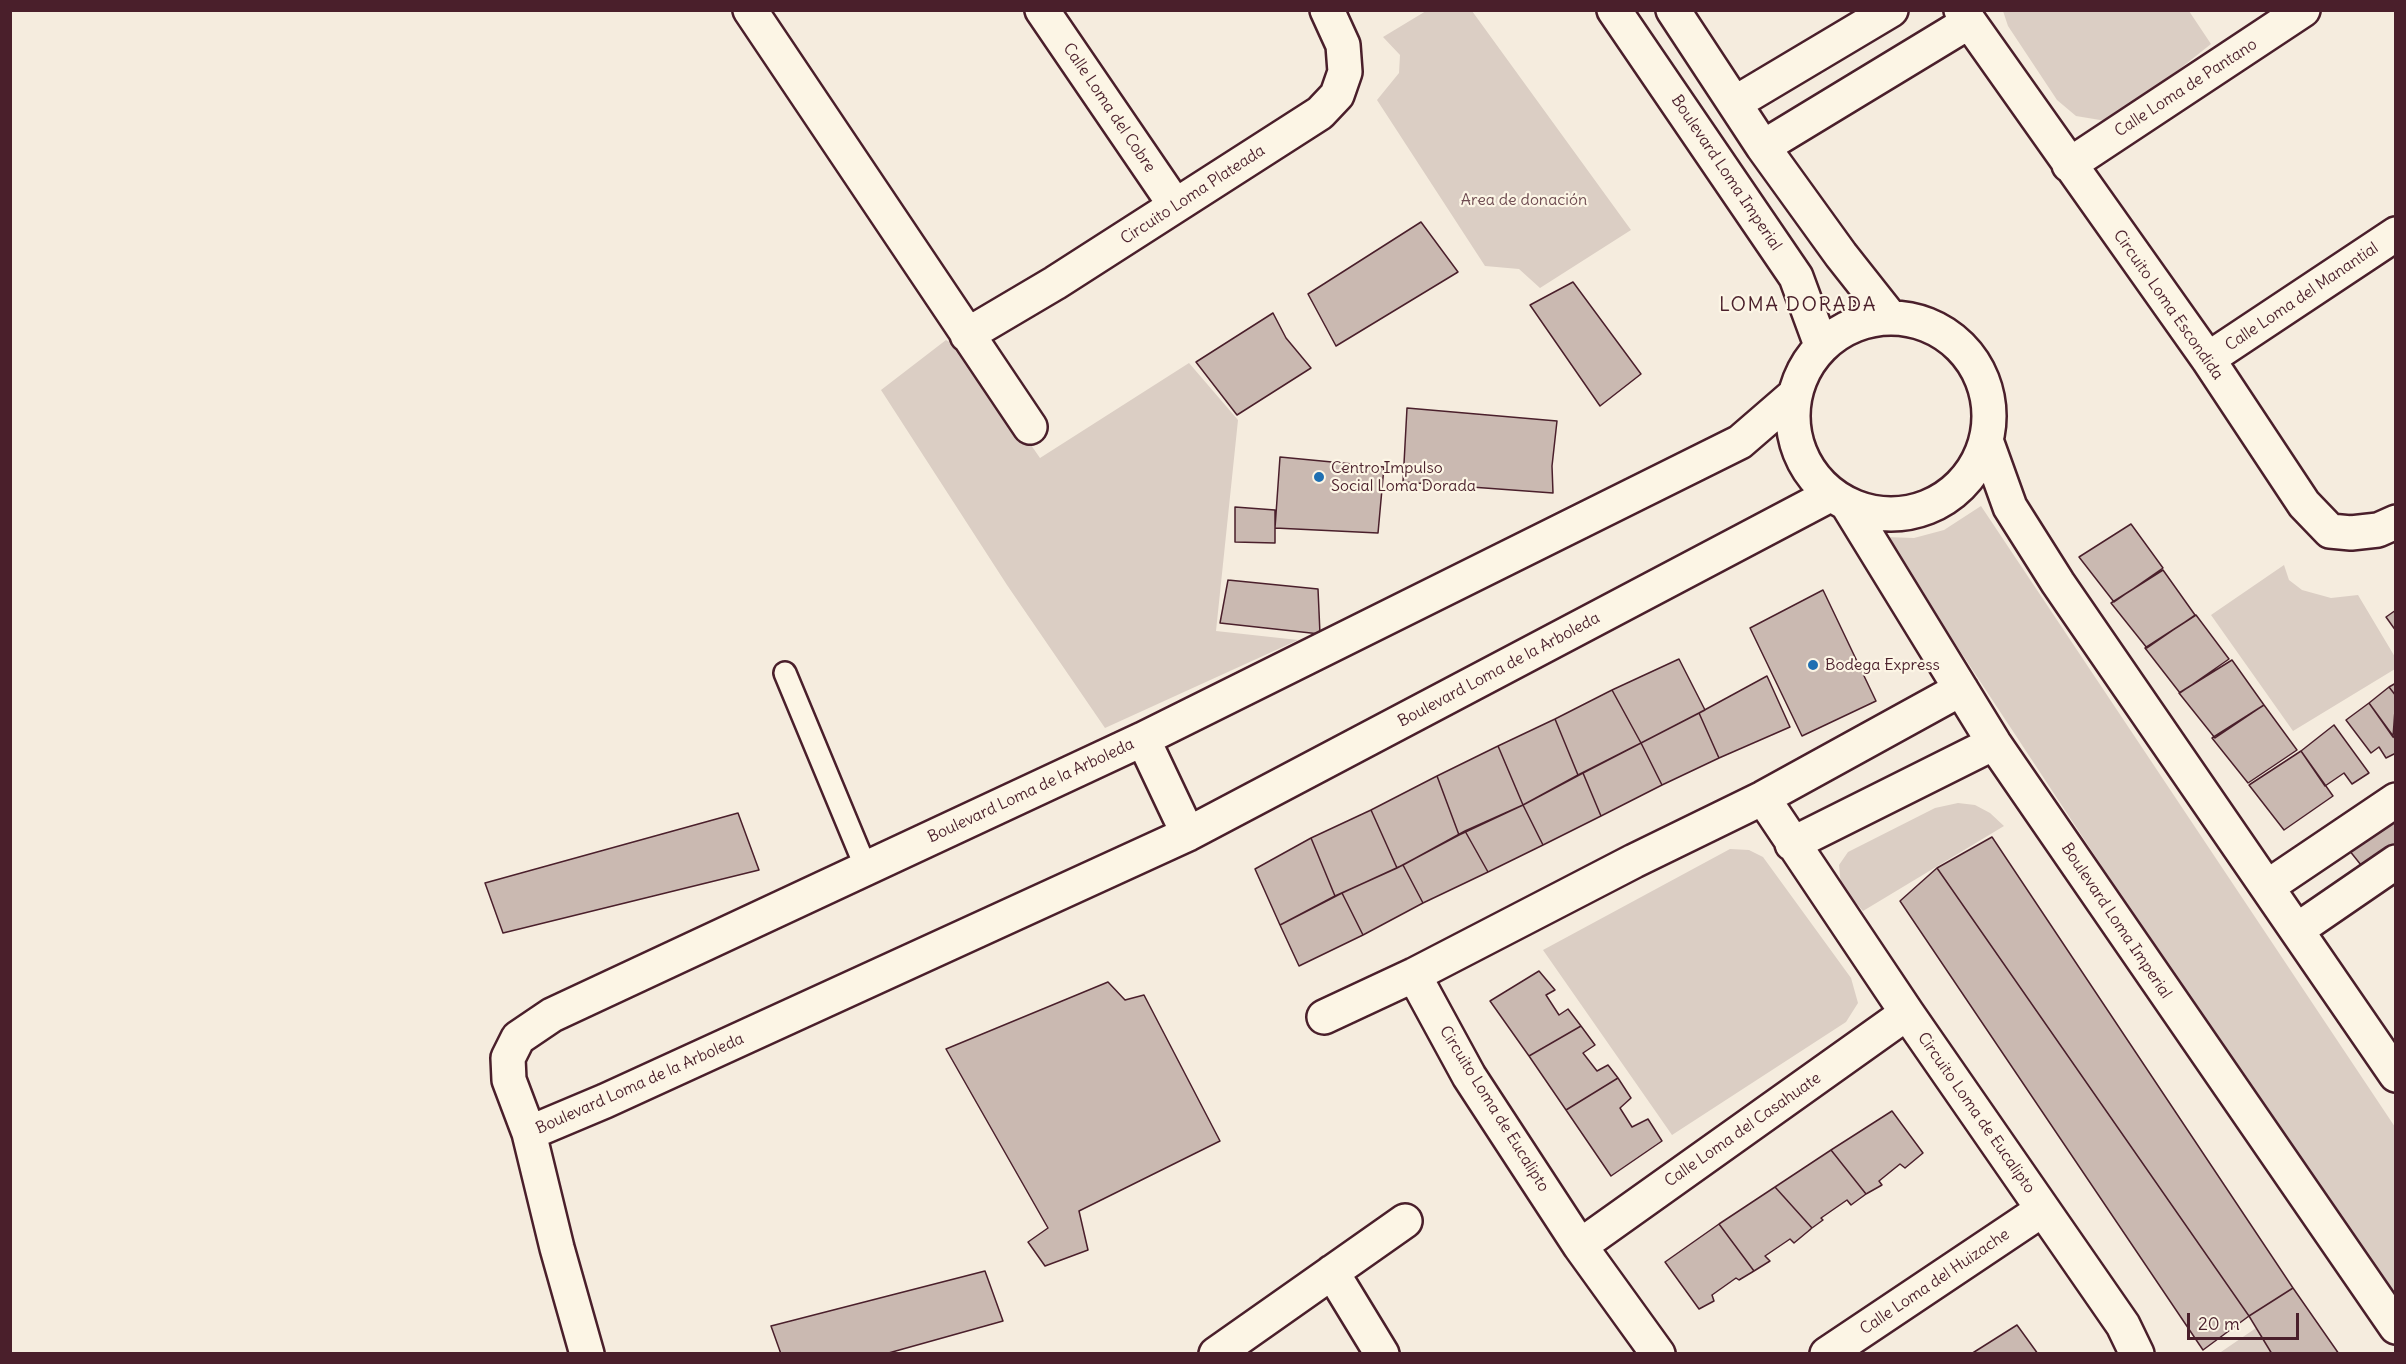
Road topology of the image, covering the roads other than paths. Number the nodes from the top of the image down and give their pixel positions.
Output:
1 (750, 10) edge
2 (1042, 10) edge
3 (1328, 10) edge
4 (1614, 10) edge
5 (1673, 10) edge
6 (1891, 10) edge
7 (2303, 10) edge
8 (1965, 16) edge
9 (1735, 103) junction
10 (1762, 147) junction
11 (2069, 165) junction
12 (1175, 205) junction
13 (2396, 234) edge
14 (1890, 317) junction
15 (967, 335) junction
16 (1821, 345) junction
17 (2208, 359) junction
18 (1792, 397) junction
19 (1030, 426) dead end
20 (1987, 443) junction
21 (1839, 501) junction
22 (2396, 522) edge
23 (785, 673) dead end
24 (1961, 689) junction
25 (1143, 739) junction
26 (1994, 743) junction
27 (1763, 798) junction
28 (2396, 800) edge
29 (1188, 834) junction
30 (1792, 844) junction
31 (2396, 862) edge
32 (866, 868) junction
33 (2267, 887) junction
34 (2297, 930) junction
35 (1414, 975) junction
36 (1907, 1013) junction
37 (1324, 1017) dead end
38 (2396, 1075) edge
39 (529, 1133) junction
40 (2042, 1210) junction
41 (1406, 1221) dead end
42 (1580, 1246) junction
43 (1332, 1272) junction
44 (2396, 1327) edge
45 (587, 1353) edge
46 (1216, 1353) edge
47 (1382, 1353) edge
48 (1658, 1353) edge
49 (1827, 1353) edge
50 (2137, 1353) edge

1 - 15 street
2 - 12 street, Calle Loma del Cobre
3 - 12 street, Circuito Loma Plateada
4 - 16 street, Boulevard Loma Imperial
5 - 9 street
6 - 9 street
7 - 11 street, Calle Loma de Pantano
8 - 10 street, Circuito Loma Escondida
8 - 11 street, Circuito Loma Escondida
9 - 10 street
10 - 14 street
11 - 17 street, Circuito Loma Escondida
12 - 15 street, Circuito Loma Plateada
13 - 17 street, Calle Loma del Manantial
14 - 16 street
14 - 20 street
15 - 19 street
16 - 18 street
17 - 22 street, Circuito Loma Escondida
18 - 21 street
18 - 25 street, Boulevard Loma de la Arboleda
20 - 21 street
20 - 33 street
21 - 24 street, Boulevard Loma Imperial
21 - 29 street, Boulevard Loma de la Arboleda
23 - 32 lane
24 - 26 street, Boulevard Loma Imperial
24 - 27 street
25 - 29 street
25 - 32 street, Boulevard Loma de la Arboleda
26 - 30 street
26 - 44 street, Boulevard Loma Imperial
27 - 30 street, Circuito Loma de Eucalipto
27 - 35 street
28 - 33 street
29 - 39 street, Boulevard Loma de la Arboleda
30 - 36 street, Circuito Loma de Eucalipto
31 - 34 street
32 - 39 street, Boulevard Loma de la Arboleda
33 - 34 street
34 - 38 street
35 - 37 street
35 - 42 street, Circuito Loma de Eucalipto
36 - 40 street, Circuito Loma de Eucalipto
36 - 42 street, Calle Loma del Casahuate
39 - 45 street
40 - 49 street, Calle Loma del Huizache
40 - 50 street, Circuito Loma de Eucalipto
41 - 43 street
42 - 48 street, Circuito Loma de Eucalipto
43 - 46 street
43 - 47 street

